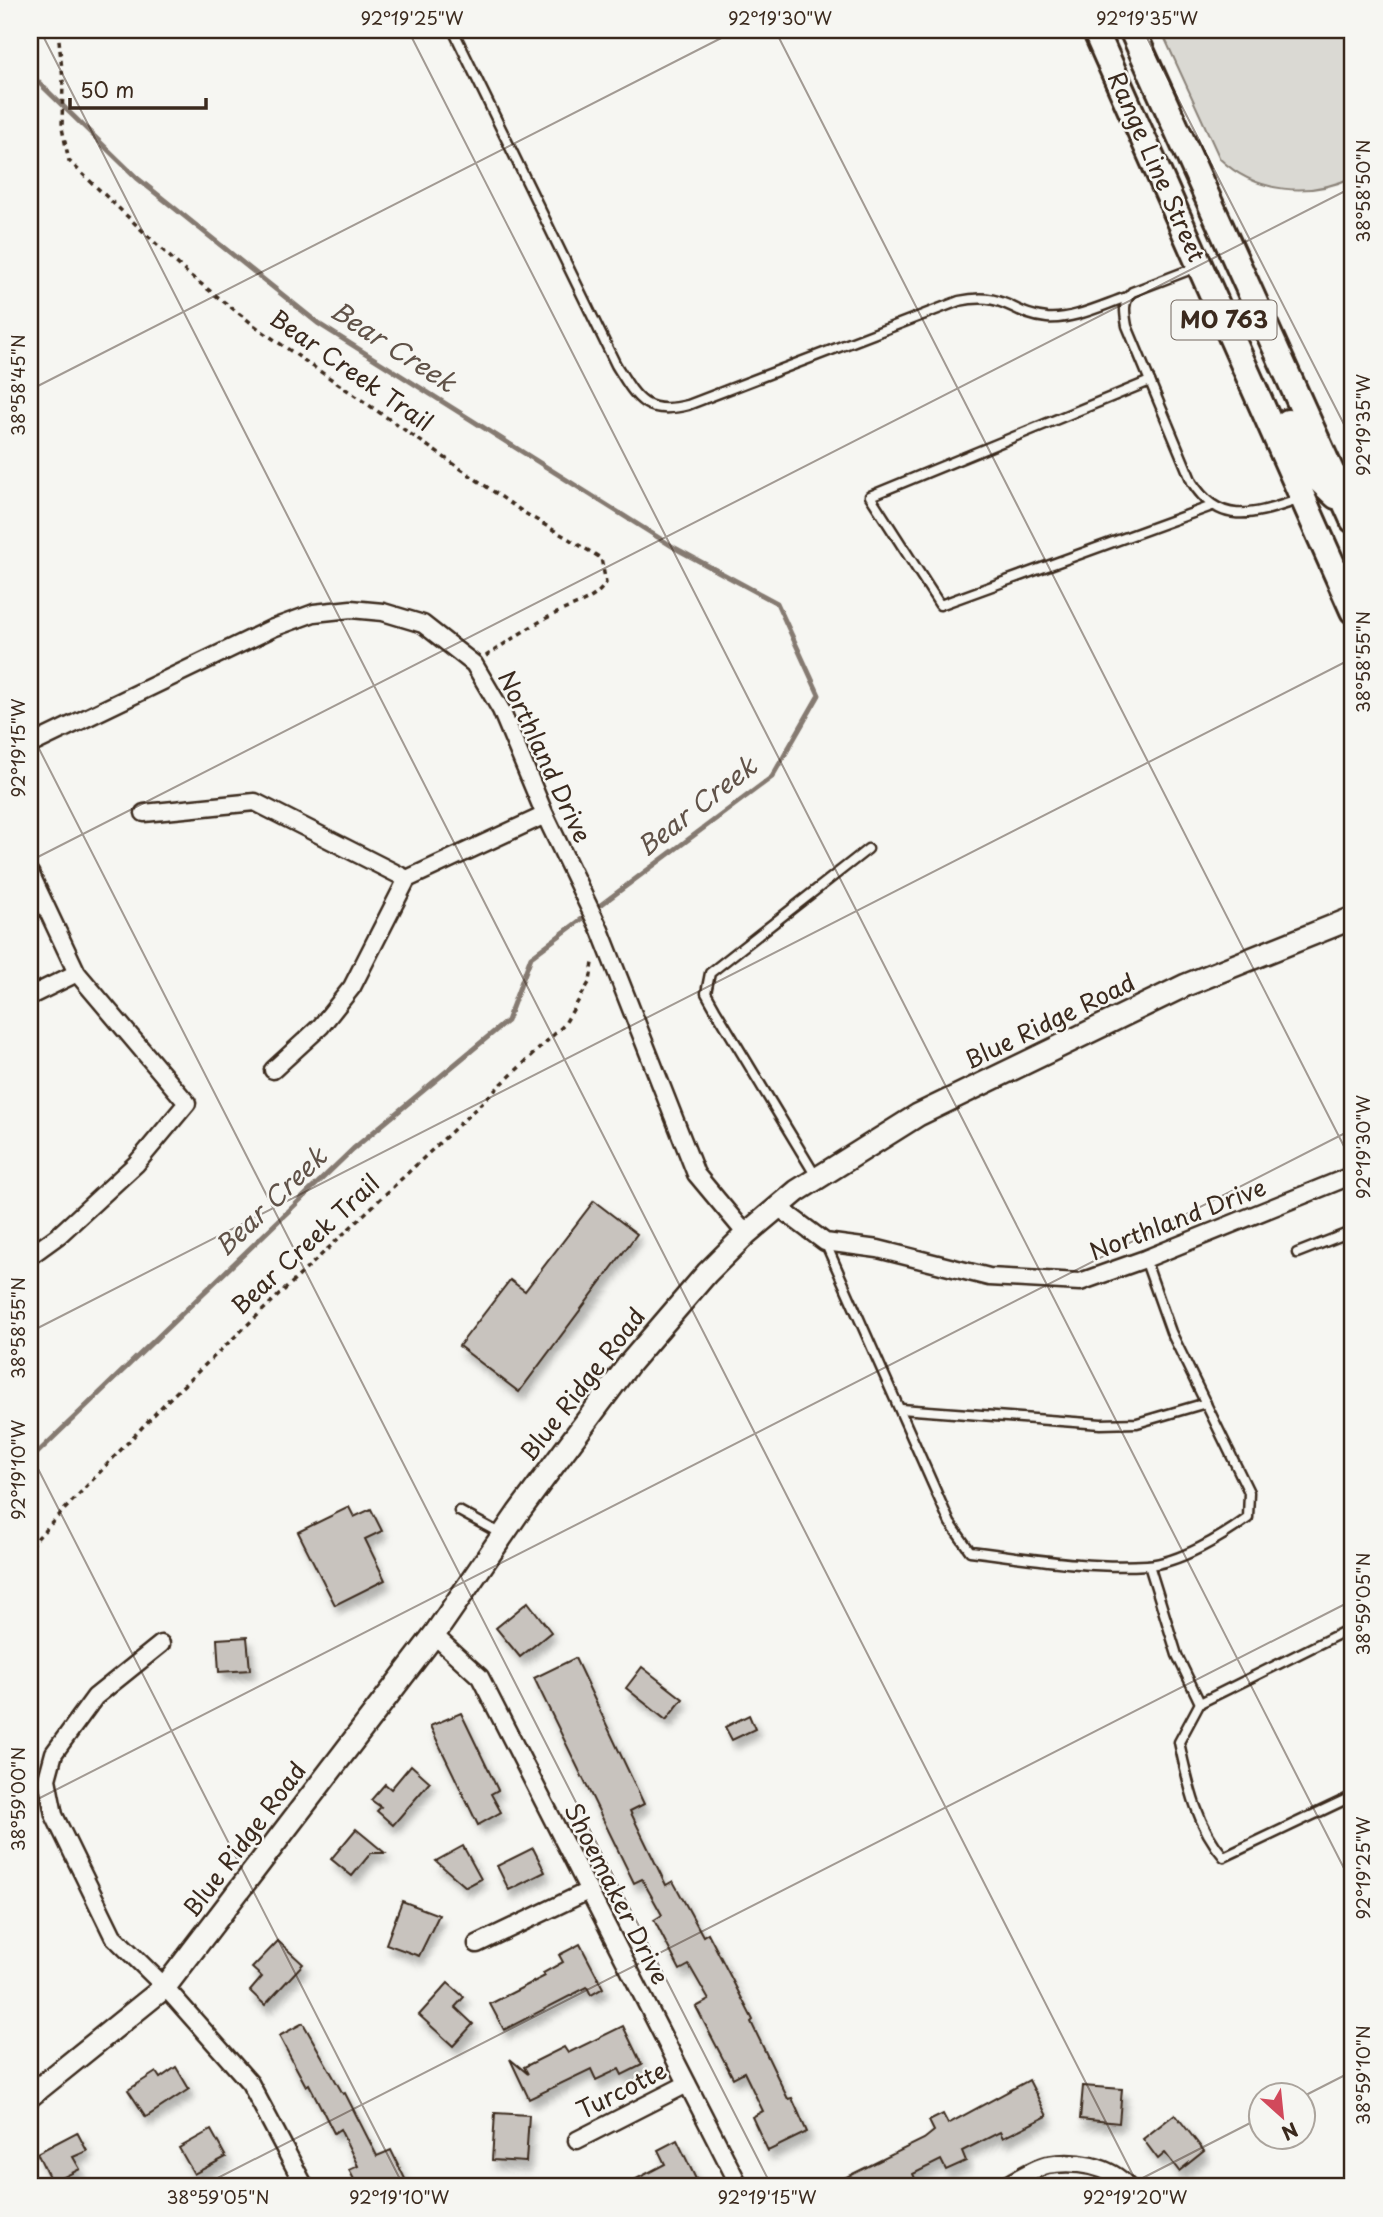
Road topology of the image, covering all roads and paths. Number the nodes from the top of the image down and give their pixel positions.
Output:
1 (58, 30) edge
2 (453, 30) edge
3 (1095, 30) edge
4 (1132, 30) edge
5 (1232, 251) junction
6 (1203, 273) junction
7 (1127, 297) junction
8 (1150, 381) junction
9 (1330, 469) junction
10 (1353, 477) edge
11 (1303, 499) junction
12 (1212, 506) junction
13 (1351, 515) edge
14 (1353, 611) edge
15 (482, 659) dead end
16 (30, 745) edge
17 (144, 813) dead end
18 (545, 815) junction
19 (868, 849) dead end
20 (30, 873) edge
21 (407, 879) junction
22 (1353, 918) edge
23 (593, 963) dead end
24 (77, 974) junction
25 (30, 996) edge
26 (273, 1070) dead end
27 (1353, 1175) edge
28 (817, 1178) junction
29 (778, 1207) junction
30 (1353, 1231) edge
31 (746, 1234) junction
32 (825, 1242) junction
33 (1297, 1253) dead end
34 (30, 1256) edge
35 (1145, 1259) junction
36 (1206, 1403) junction
37 (901, 1409) junction
38 (459, 1511) dead end
39 (503, 1535) junction
40 (30, 1546) edge
41 (1149, 1565) junction
42 (1353, 1627) edge
43 (434, 1636) junction
44 (161, 1644) dead end
45 (1200, 1703) junction
46 (1353, 1796) edge
47 (588, 1891) junction
48 (477, 1944) dead end
49 (165, 1987) junction
50 (687, 2084) junction
51 (30, 2096) edge
52 (577, 2140) dead end
53 (305, 2187) edge
54 (740, 2187) edge
55 (1003, 2187) edge
56 (1128, 2187) edge

1 - 15 path, Bear Creek Trail
2 - 7 lane
3 - 5 main road
3 - 6 main road, Range Line Street / MO 763
4 - 5 main road, Range Line Street / MO 763
5 - 9 main road, Range Line Street / MO 763
6 - 7 lane
6 - 11 main road, Range Line Street / MO 763
6 - 13 main road
7 - 8 lane
8 - 12 lane
8 - 12 lane
9 - 10 lane
9 - 13 main road, Range Line Street / MO 763
11 - 12 lane
11 - 14 main road, Range Line Street / MO 763
16 - 18 street, Northland Drive
17 - 21 street
18 - 21 street
18 - 31 street, Northland Drive
19 - 28 lane
20 - 24 street
21 - 26 street
22 - 28 street, Blue Ridge Road
23 - 40 path, Bear Creek Trail
24 - 25 street
24 - 34 street
27 - 35 street, Northland Drive
28 - 29 street, Blue Ridge Road
29 - 31 street, Blue Ridge Road
29 - 32 street, Northland Drive
30 - 33 lane
31 - 39 street, Blue Ridge Road
32 - 35 street, Northland Drive
32 - 37 lane
35 - 36 lane
36 - 37 lane
36 - 41 lane
37 - 41 lane
38 - 39 lane
39 - 43 street, Blue Ridge Road
41 - 45 lane
42 - 45 lane
43 - 47 street, Shoemaker Drive
43 - 49 street, Blue Ridge Road
44 - 49 street
45 - 46 lane
47 - 48 street
47 - 50 street, Shoemaker Drive
49 - 51 street, Blue Ridge Road
49 - 53 street
50 - 52 street, Turcotte
50 - 54 street, Shoemaker Drive
55 - 56 street

